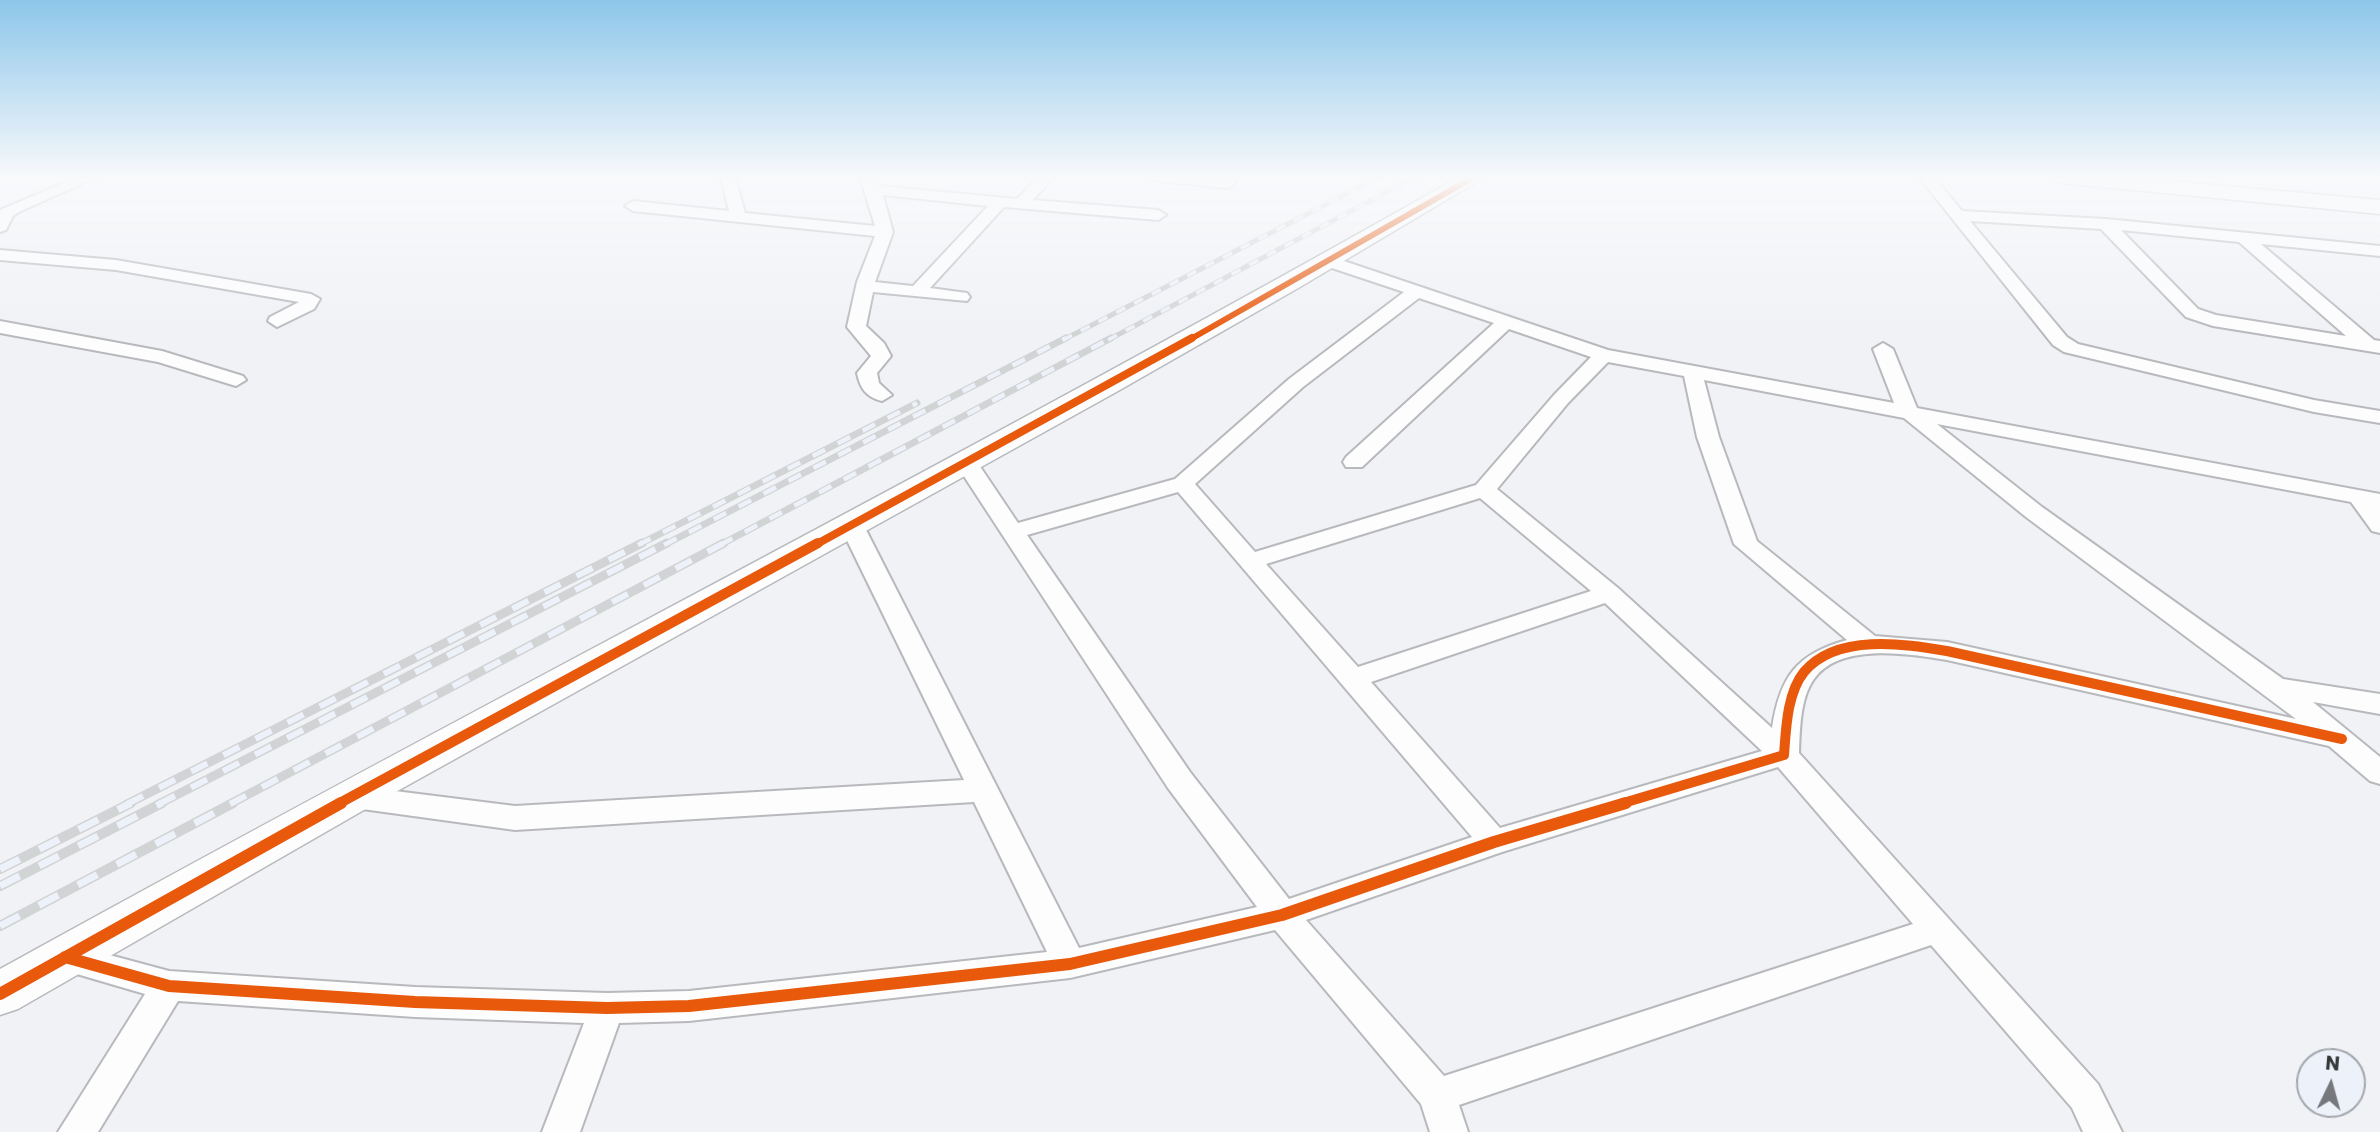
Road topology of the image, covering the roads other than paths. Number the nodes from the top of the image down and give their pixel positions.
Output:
1 (865, 230) edge
2 (975, 230) edge
3 (1383, 230) edge
4 (1969, 230) edge
5 (2111, 230) edge
6 (2161, 230) edge
7 (885, 232) joint
8 (2243, 237) junction
9 (2380, 251) edge
10 (0, 255) edge
11 (1329, 261) junction
12 (865, 286) junction
13 (1417, 291) junction
14 (918, 292) junction
15 (961, 297) dead end
16 (277, 321) dead end
17 (1507, 321) junction
18 (0, 327) edge
19 (2374, 346) edge
20 (1883, 349) dead end
21 (1604, 355) junction
22 (1693, 374) junction
23 (236, 380) dead end
24 (882, 395) dead end
25 (1907, 410) junction
26 (2380, 417) edge
27 (1354, 462) dead end
28 (968, 464) junction
29 (1183, 484) junction
30 (1483, 490) junction
31 (2370, 499) edge
32 (852, 526) junction
33 (2380, 526) edge
34 (1012, 532) junction
35 (1251, 561) junction
36 (1609, 593) junction
37 (1867, 643) junction
38 (1354, 678) junction
39 (2276, 687) junction
40 (2380, 704) edge
41 (2342, 739) junction
42 (1784, 755) junction
43 (2380, 773) edge
44 (983, 790) junction
45 (355, 797) junction
46 (1494, 842) junction
47 (1282, 915) junction
48 (1939, 929) junction
49 (65, 957) junction
50 (1069, 964) junction
51 (169, 986) junction
52 (0, 994) edge
53 (607, 1007) junction
54 (1437, 1095) junction
55 (77, 1132) edge
56 (561, 1132) edge
57 (1449, 1132) edge
58 (2103, 1132) edge

1 - 7 street
2 - 14 street
3 - 11 street
4 - 26 street
5 - 19 street
6 - 8 street
7 - 12 street
8 - 9 street
8 - 19 street
10 - 16 street
11 - 13 street
11 - 28 street
12 - 14 street
12 - 24 street
13 - 17 street
13 - 29 street
14 - 15 street
17 - 21 street
17 - 27 street
18 - 23 street
20 - 25 street
21 - 22 street
21 - 30 street
22 - 25 street
22 - 37 street
25 - 31 street
25 - 39 street
28 - 32 street
28 - 34 street
29 - 34 street
29 - 35 street
30 - 35 street
30 - 36 street
31 - 33 street
32 - 44 street
32 - 45 street
34 - 47 street
35 - 38 street
36 - 38 street
36 - 42 street
37 - 41 street
37 - 42 street
38 - 46 street
39 - 40 street
39 - 41 street
41 - 43 street
42 - 46 street
42 - 48 street
44 - 45 street
44 - 50 street
45 - 49 street
46 - 47 street
47 - 50 street
47 - 54 street
48 - 54 street
48 - 58 street
49 - 51 street
49 - 52 street
50 - 53 street
51 - 53 street
51 - 55 street
53 - 56 street
54 - 57 street

